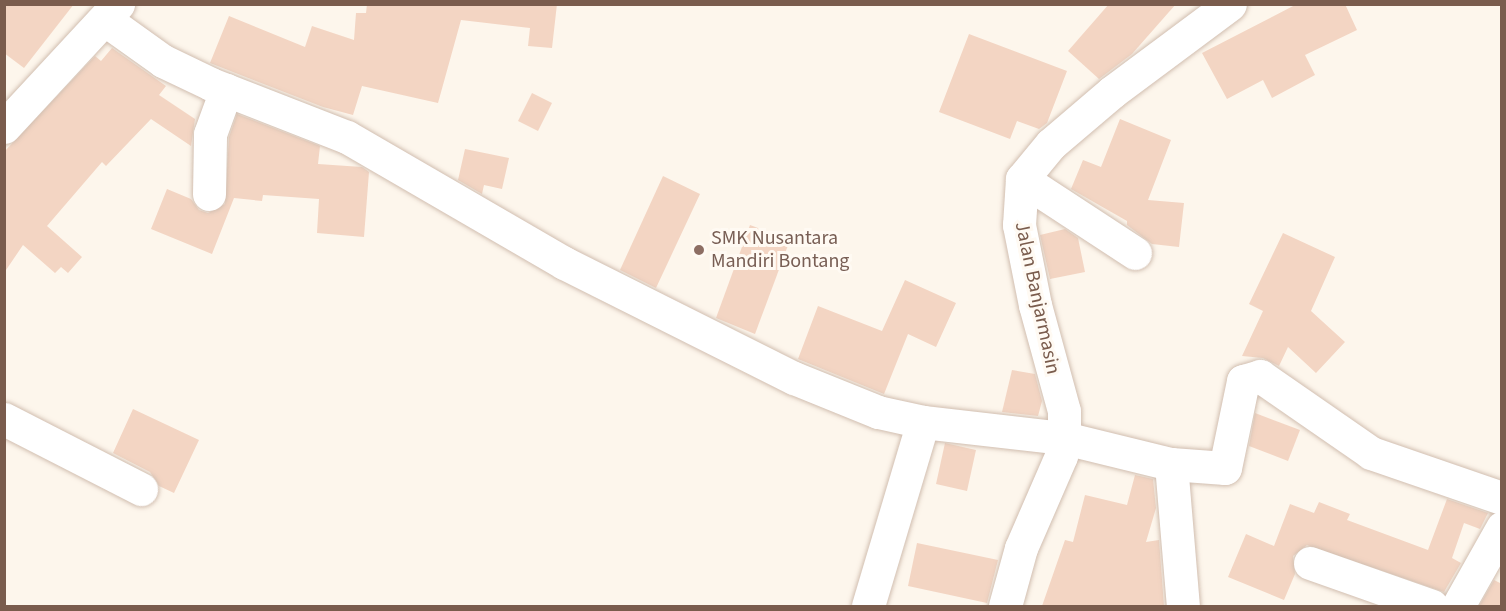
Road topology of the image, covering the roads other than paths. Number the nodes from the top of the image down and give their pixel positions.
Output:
1 (1230, 4) edge
2 (112, 13) edge
3 (226, 90) junction
4 (10, 112) edge
5 (1022, 179) junction
6 (208, 194) dead end
7 (1135, 253) dead end
8 (4, 419) edge
9 (923, 422) junction
10 (1064, 438) junction
11 (1176, 465) junction
12 (141, 489) dead end
13 (1502, 498) edge
14 (1502, 528) edge
15 (1311, 563) dead end
16 (868, 606) edge
17 (1005, 606) edge
18 (1183, 606) edge
19 (1431, 606) edge
20 (1458, 606) edge

1 - 5 street
2 - 3 street
2 - 4 street
3 - 6 street
3 - 9 street
5 - 7 street
5 - 10 street, Jalan Banjarmasin
8 - 12 street
9 - 10 street
9 - 16 street
10 - 11 street
10 - 17 street, Jalan Banjarmasin
11 - 13 street
11 - 18 street
14 - 20 street
15 - 19 street

